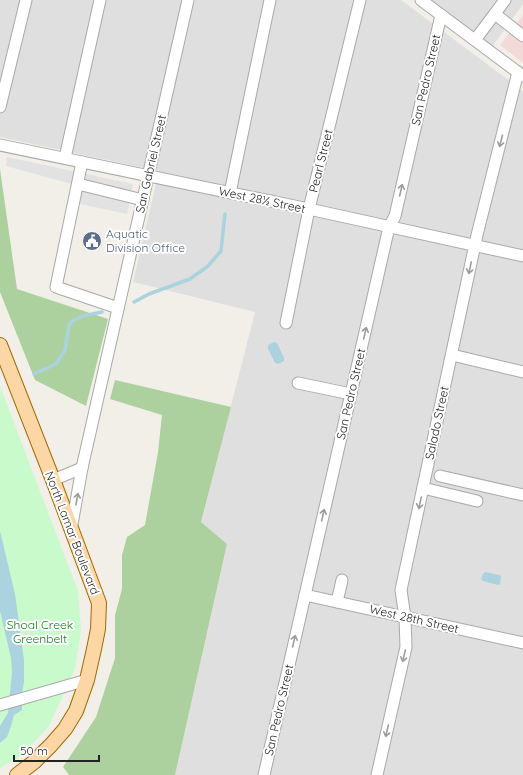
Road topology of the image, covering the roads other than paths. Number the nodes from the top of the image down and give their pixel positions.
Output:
1 (26, 0) edge
2 (100, 0) edge
3 (188, 0) edge
4 (270, 0) edge
5 (360, 0) edge
6 (421, 0) edge
7 (505, 0) edge
8 (495, 14) junction
9 (441, 15) junction
10 (523, 36) edge
11 (475, 40) junction
12 (520, 74) edge
13 (0, 107) edge
14 (0, 144) edge
15 (65, 158) junction
16 (82, 162) junction
17 (148, 176) junction
18 (78, 184) junction
19 (230, 193) junction
20 (143, 200) junction
21 (309, 210) junction
22 (389, 227) junction
23 (475, 246) junction
24 (523, 256) edge
25 (118, 308) junction
26 (286, 323) dead end
27 (0, 345) edge
28 (452, 355) junction
29 (523, 372) edge
30 (298, 383) dead end
31 (351, 394) junction
32 (82, 468) junction
33 (440, 476) dead end
34 (53, 480) junction
35 (423, 488) junction
36 (523, 495) edge
37 (477, 501) dead end
38 (71, 530) junction
39 (342, 580) dead end
40 (305, 595) junction
41 (337, 602) junction
42 (405, 617) junction
43 (523, 643) edge
44 (87, 680) junction
45 (0, 705) edge
46 (17, 775) edge
47 (264, 775) edge
48 (377, 775) edge

1 - 13 street
2 - 15 street
3 - 17 street, San Gabriel Street
4 - 19 street
5 - 21 street, Pearl Street
6 - 9 street
7 - 8 street
8 - 10 street
8 - 11 street
9 - 11 street
22 -> 9 street, San Pedro Street
11 - 12 street
12 -> 23 street, Salado Street
14 - 15 street, West 28½ Street
15 - 16 street, West 28½ Street
16 - 17 street, West 28½ Street
16 - 18 street
17 - 19 street, West 28½ Street
17 - 20 street, San Gabriel Street
18 - 20 street
18 - 25 street
19 - 21 street, West 28½ Street
20 - 25 street, San Gabriel Street
21 - 22 street, West 28½ Street
21 - 26 street, Pearl Street
22 - 23 street, West 28½ Street
31 -> 22 street, San Pedro Street
23 - 24 street, West 28½ Street
23 -> 28 street, Salado Street
25 - 32 street, San Gabriel Street
27 - 34 main road, North Lamar Boulevard
28 - 29 street
28 - 35 street, Salado Street
30 - 31 street
40 -> 31 street, San Pedro Street
32 - 34 street
38 -> 32 street, San Gabriel Street
33 - 36 street
34 - 38 main road, North Lamar Boulevard
35 - 37 street
35 -> 42 street, Salado Street
38 - 44 main road, North Lamar Boulevard
39 - 41 street
40 - 41 street, West 28th Street
47 -> 40 street, San Pedro Street
41 - 42 street, West 28th Street
42 - 43 street, West 28th Street
42 -> 48 street, Salado Street
44 - 45 street
44 - 46 main road, North Lamar Boulevard

